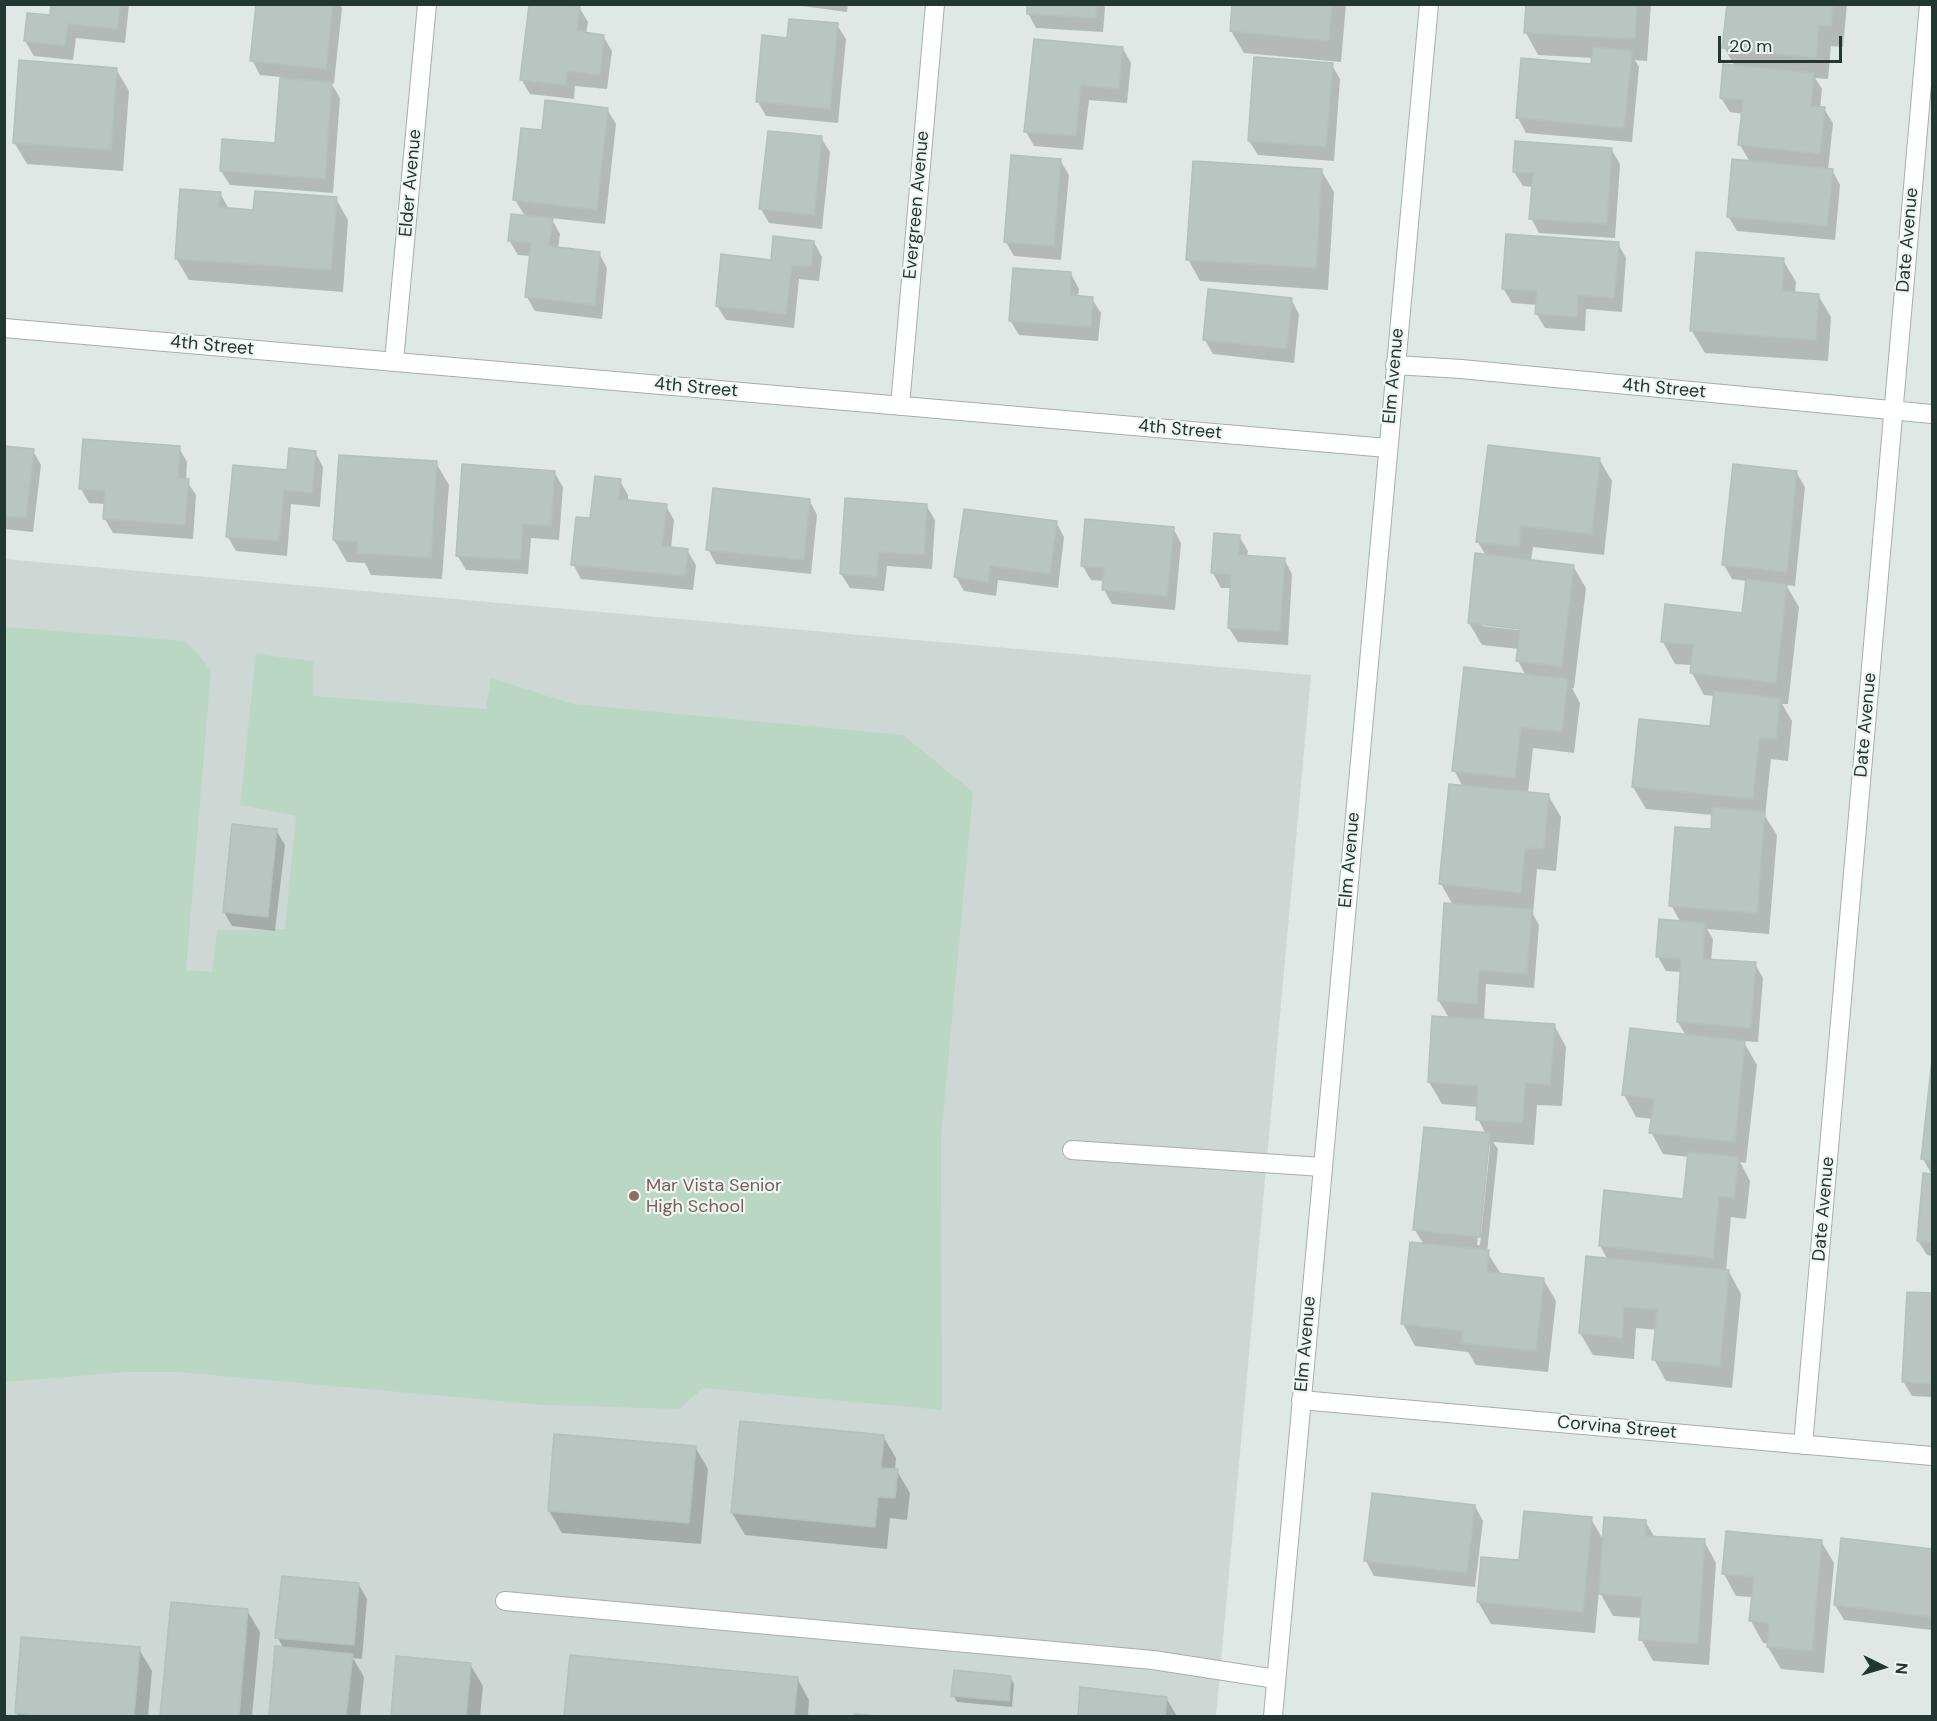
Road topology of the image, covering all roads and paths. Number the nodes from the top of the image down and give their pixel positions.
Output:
1 (427, 4) edge
2 (935, 4) edge
3 (1429, 4) edge
4 (1929, 4) edge
5 (4, 328) edge
6 (394, 361) junction
7 (1395, 365) junction
8 (900, 406) junction
9 (1894, 411) junction
10 (1932, 414) edge
11 (1387, 448) junction
12 (1072, 1150) dead end
13 (1322, 1167) junction
14 (1301, 1400) junction
15 (1803, 1445) junction
16 (1932, 1456) edge
17 (505, 1601) dead end
18 (1276, 1679) junction
19 (1273, 1716) edge

1 - 6 street, Elder Avenue
2 - 8 street, Evergreen Avenue
3 - 7 street, Elm Avenue
4 - 9 street, Date Avenue
5 - 6 street, 4th Street
6 - 8 street, 4th Street
7 - 9 street, 4th Street
7 - 11 street, Elm Avenue
8 - 11 street, 4th Street
9 - 10 street, 4th Street
9 - 15 street, Date Avenue
11 - 13 street, Elm Avenue
12 - 13 street
13 - 14 street, Elm Avenue
14 - 15 street, Corvina Street
14 - 18 street, Elm Avenue
15 - 16 street, Corvina Street
17 - 18 street
18 - 19 street, Elm Avenue

